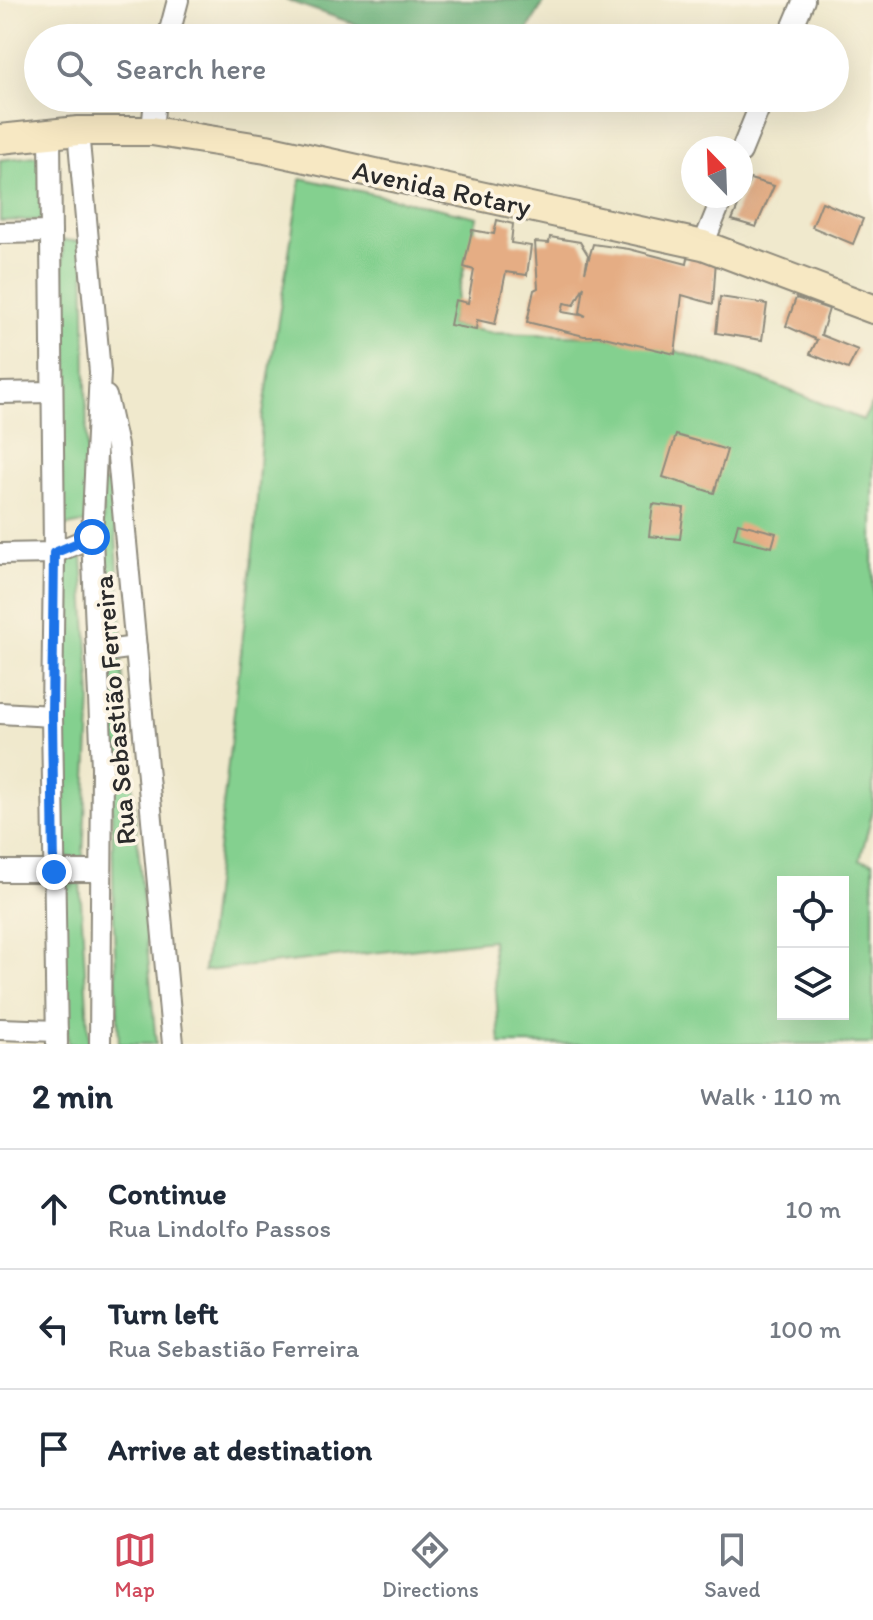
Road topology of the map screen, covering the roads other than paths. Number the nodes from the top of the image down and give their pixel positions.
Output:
1 (178, 0) edge
2 (804, 0) edge
3 (172, 24) edge
4 (794, 24) edge
5 (154, 112) edge
6 (757, 112) edge
7 (78, 131) junction
8 (152, 131) junction
9 (50, 133) junction
10 (748, 136) edge
11 (0, 139) edge
12 (718, 208) edge
13 (51, 232) junction
14 (0, 233) edge
15 (703, 245) junction
16 (873, 309) edge
17 (100, 372) junction
18 (51, 392) junction
19 (0, 393) edge
20 (92, 537) junction
21 (54, 553) junction
22 (0, 554) edge
23 (136, 647) junction
24 (98, 652) junction
25 (0, 713) edge
26 (52, 716) junction
27 (0, 871) edge
28 (100, 871) junction
29 (54, 872) junction
30 (0, 1029) edge
31 (57, 1038) edge
32 (100, 1044) edge
33 (173, 1044) edge

1 - 3 street
2 - 4 street
5 - 8 street
6 - 10 street
7 - 8 main road, Avenida Rotary
7 - 9 main road, Avenida Rotary
7 - 17 street, Rua Sebastião Ferreira
8 - 15 main road, Avenida Rotary
9 - 11 main road, Avenida Rotary
9 - 13 street, Rua Sebastião Ferreira
12 - 15 street
13 - 14 street
13 - 18 street, Rua Sebastião Ferreira
15 - 16 main road, Avenida Rotary
17 - 20 street, Rua Sebastião Ferreira
17 - 23 street, Rua Sebastião Ferreira
18 - 19 street
18 - 21 street, Rua Sebastião Ferreira
20 - 21 street
20 - 24 street, Rua Sebastião Ferreira
21 - 22 street
21 - 26 street, Rua Sebastião Ferreira
23 - 24 street
23 - 33 street, Rua Sebastião Ferreira
24 - 28 street, Rua Sebastião Ferreira
25 - 26 street
26 - 29 street, Rua Sebastião Ferreira
27 - 29 street
28 - 29 street
28 - 32 street, Rua Sebastião Ferreira
29 - 31 street, Rua Sebastião Ferreira
30 - 31 street

